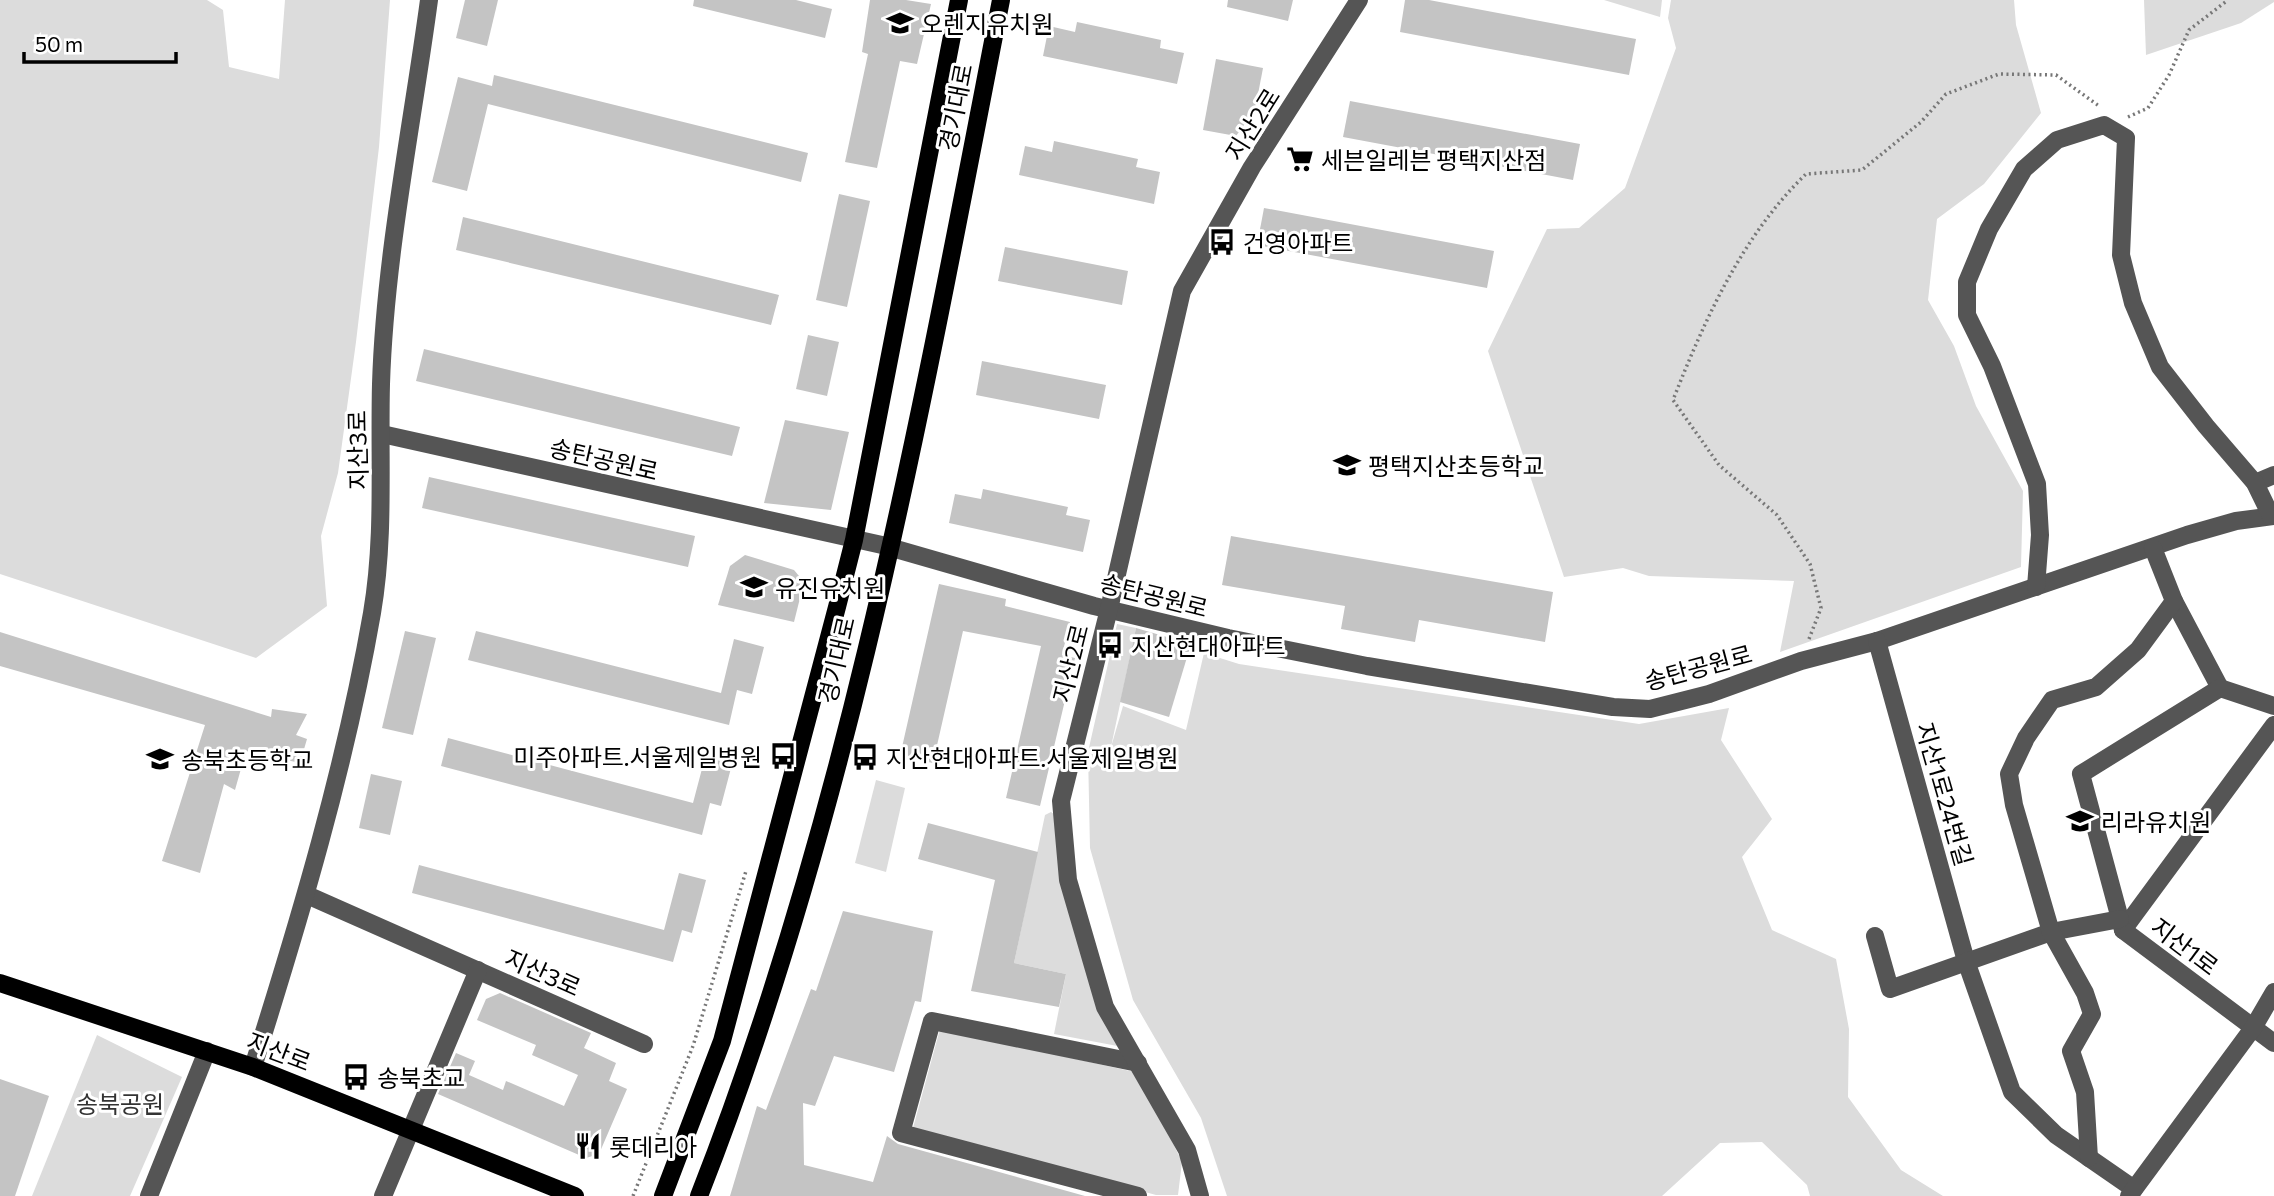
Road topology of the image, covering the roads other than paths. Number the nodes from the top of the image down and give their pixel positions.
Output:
1 (429, 0) edge
2 (959, 0) edge
3 (1001, 0) edge
4 (1359, 0) edge
5 (382, 434) junction
6 (2274, 475) edge
7 (2255, 483) junction
8 (2272, 516) edge
9 (854, 540) junction
10 (890, 548) junction
11 (2153, 548) junction
12 (2036, 587) junction
13 (2175, 601) junction
14 (1109, 609) junction
15 (1877, 641) junction
16 (2220, 688) junction
17 (2274, 706) edge
18 (2274, 725) edge
19 (307, 895) junction
20 (2122, 924) junction
21 (2051, 932) junction
22 (1875, 936) dead end
23 (1966, 961) junction
24 (478, 970) junction
25 (0, 982) edge
26 (2274, 992) edge
27 (2253, 1028) junction
28 (644, 1044) dead end
29 (2274, 1044) edge
30 (207, 1051) junction
31 (1138, 1063) junction
32 (253, 1067) junction
33 (412, 1129) junction
34 (2089, 1158) junction
35 (2132, 1193) edge
36 (149, 1196) edge
37 (383, 1196) edge
38 (575, 1196) edge
39 (663, 1196) edge
40 (699, 1196) edge
41 (1138, 1196) edge
42 (1200, 1196) edge

1 - 5 street, 지산3로
2 - 9 main road, 경기대로
3 - 10 main road, 경기대로
4 - 14 street, 지산2로
5 - 9 street, 송탄공원로
5 - 19 street, 지산3로
6 - 7 street
7 - 8 street, 송탄공원로
7 - 12 street, 송탄공원로
8 - 11 street, 송탄공원로
9 - 10 street, 송탄공원로
9 - 39 main road, 경기대로
10 - 14 street, 송탄공원로
10 - 40 main road, 경기대로
11 - 12 street, 송탄공원로
11 - 13 street
12 - 15 street, 송탄공원로
13 - 16 street
13 - 21 street
14 - 15 street, 송탄공원로
14 - 31 street, 지산2로
15 - 23 street, 지산1로24번길
16 - 17 street
16 - 20 street
18 - 20 street, 지산1로
19 - 24 street, 지산3로
19 - 32 street, 지산3로
20 - 21 street
20 - 27 street, 지산1로
21 - 23 street
21 - 34 street
22 - 23 street
23 - 34 street, 지산1로24번길
24 - 28 street, 지산3로
24 - 33 street
25 - 30 main road, 지산로
26 - 27 street
27 - 29 street, 지산1로
27 - 35 street
30 - 32 main road, 지산로
30 - 36 street
31 - 41 street
31 - 42 street, 지산2로
32 - 33 main road, 지산로
33 - 37 street
33 - 38 main road, 지산로
34 - 35 street, 지산1로24번길

